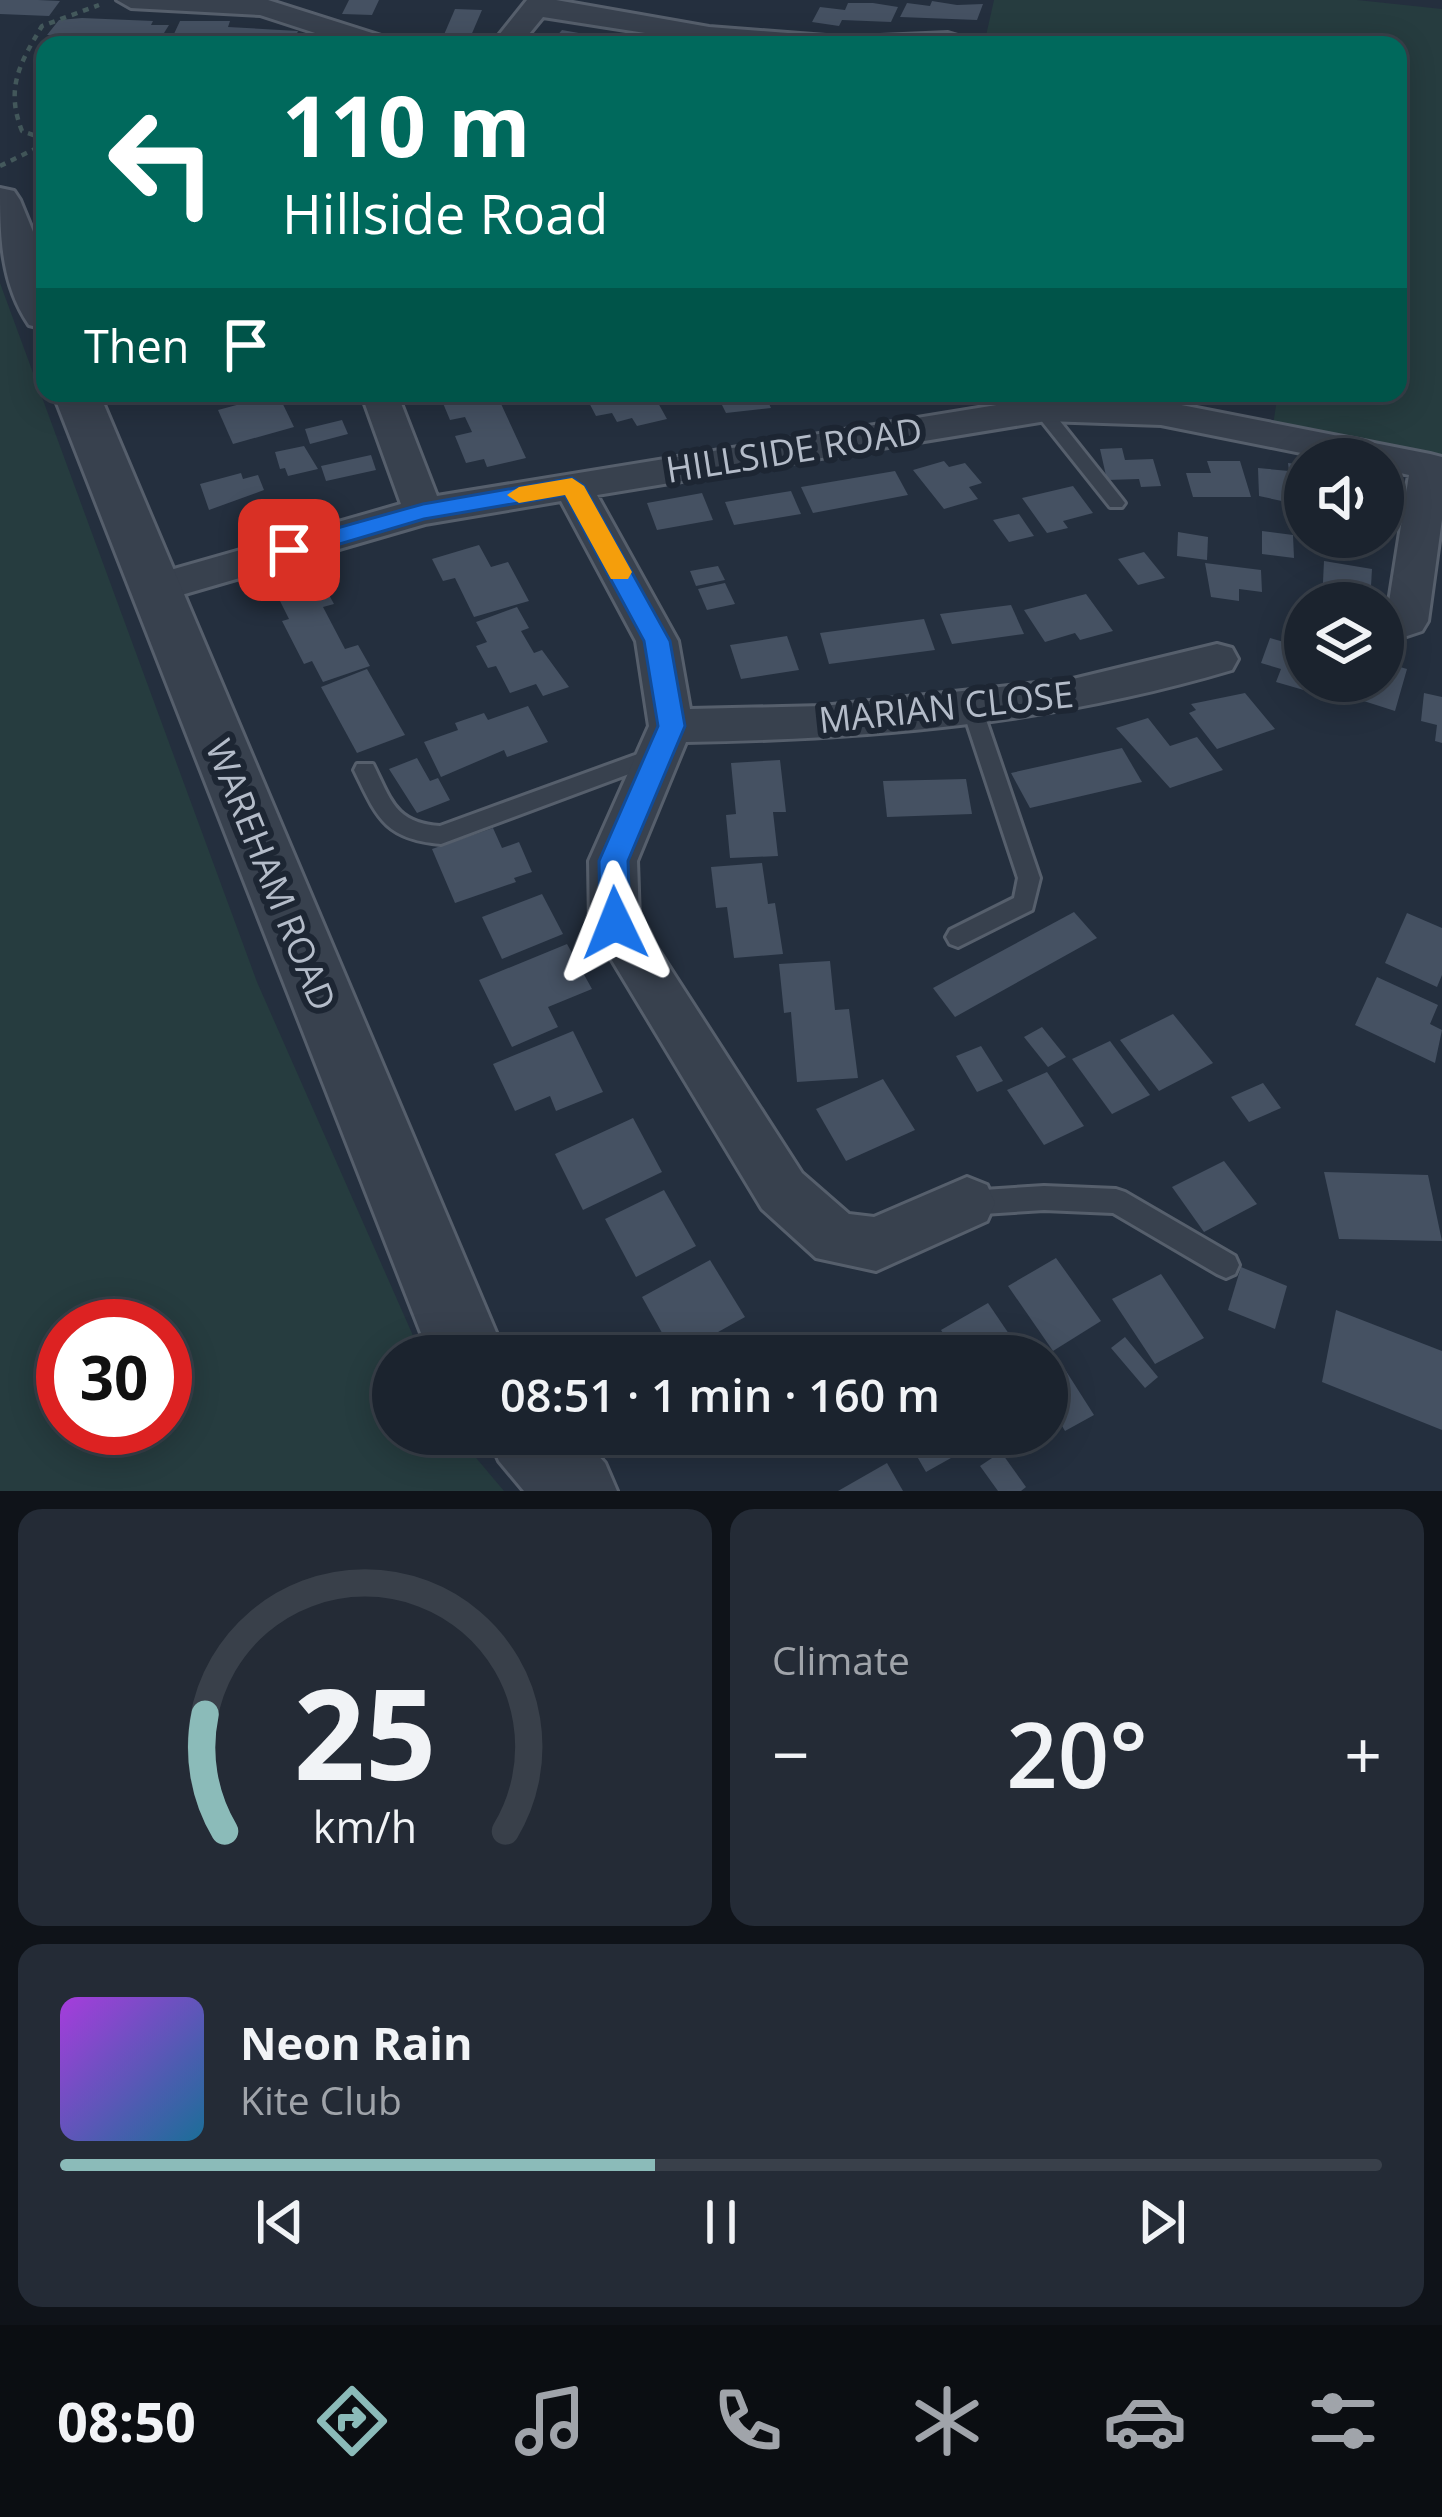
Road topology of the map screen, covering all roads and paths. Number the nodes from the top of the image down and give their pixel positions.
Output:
1 (117, 0) edge
2 (130, 0) edge
3 (145, 0) edge
4 (540, 4) edge
5 (36, 36) edge
6 (36, 36) edge
7 (353, 36) edge
8 (513, 36) edge
9 (664, 36) edge
10 (36, 137) edge
11 (36, 146) edge
12 (0, 166) edge
13 (0, 200) edge
14 (36, 293) edge
15 (80, 402) edge
16 (383, 402) edge
17 (1141, 403) edge
18 (1042, 410) junction
19 (1436, 468) edge
20 (572, 486) junction
21 (1116, 503) dead end
22 (423, 512) junction
23 (154, 589) junction
24 (1407, 621) dead end
25 (1217, 659) dead end
26 (971, 705) junction
27 (665, 740) junction
28 (365, 770) dead end
29 (958, 937) dead end
30 (967, 1203) joint
31 (1226, 1265) dead end
32 (459, 1335) edge
33 (545, 1455) edge
34 (578, 1491) edge

1 - 6 path
2 - 3 street
3 - 7 street
4 - 8 street
4 - 9 street
5 - 10 path
11 - 12 path
13 - 14 street
15 - 23 street, WAREHAM ROAD
16 - 22 street
17 - 18 street, HILLSIDE ROAD
17 - 19 street, HILLSIDE ROAD
18 - 20 street, HILLSIDE ROAD
18 - 21 lane
19 - 24 street
20 - 22 street, HILLSIDE ROAD
20 - 27 street
22 - 23 street, HILLSIDE ROAD
23 - 32 street, WAREHAM ROAD
25 - 26 street, MARIAN CLOSE
26 - 27 street, MARIAN CLOSE
26 - 29 lane
27 - 28 lane
27 - 30 street
30 - 31 lane
33 - 34 street

